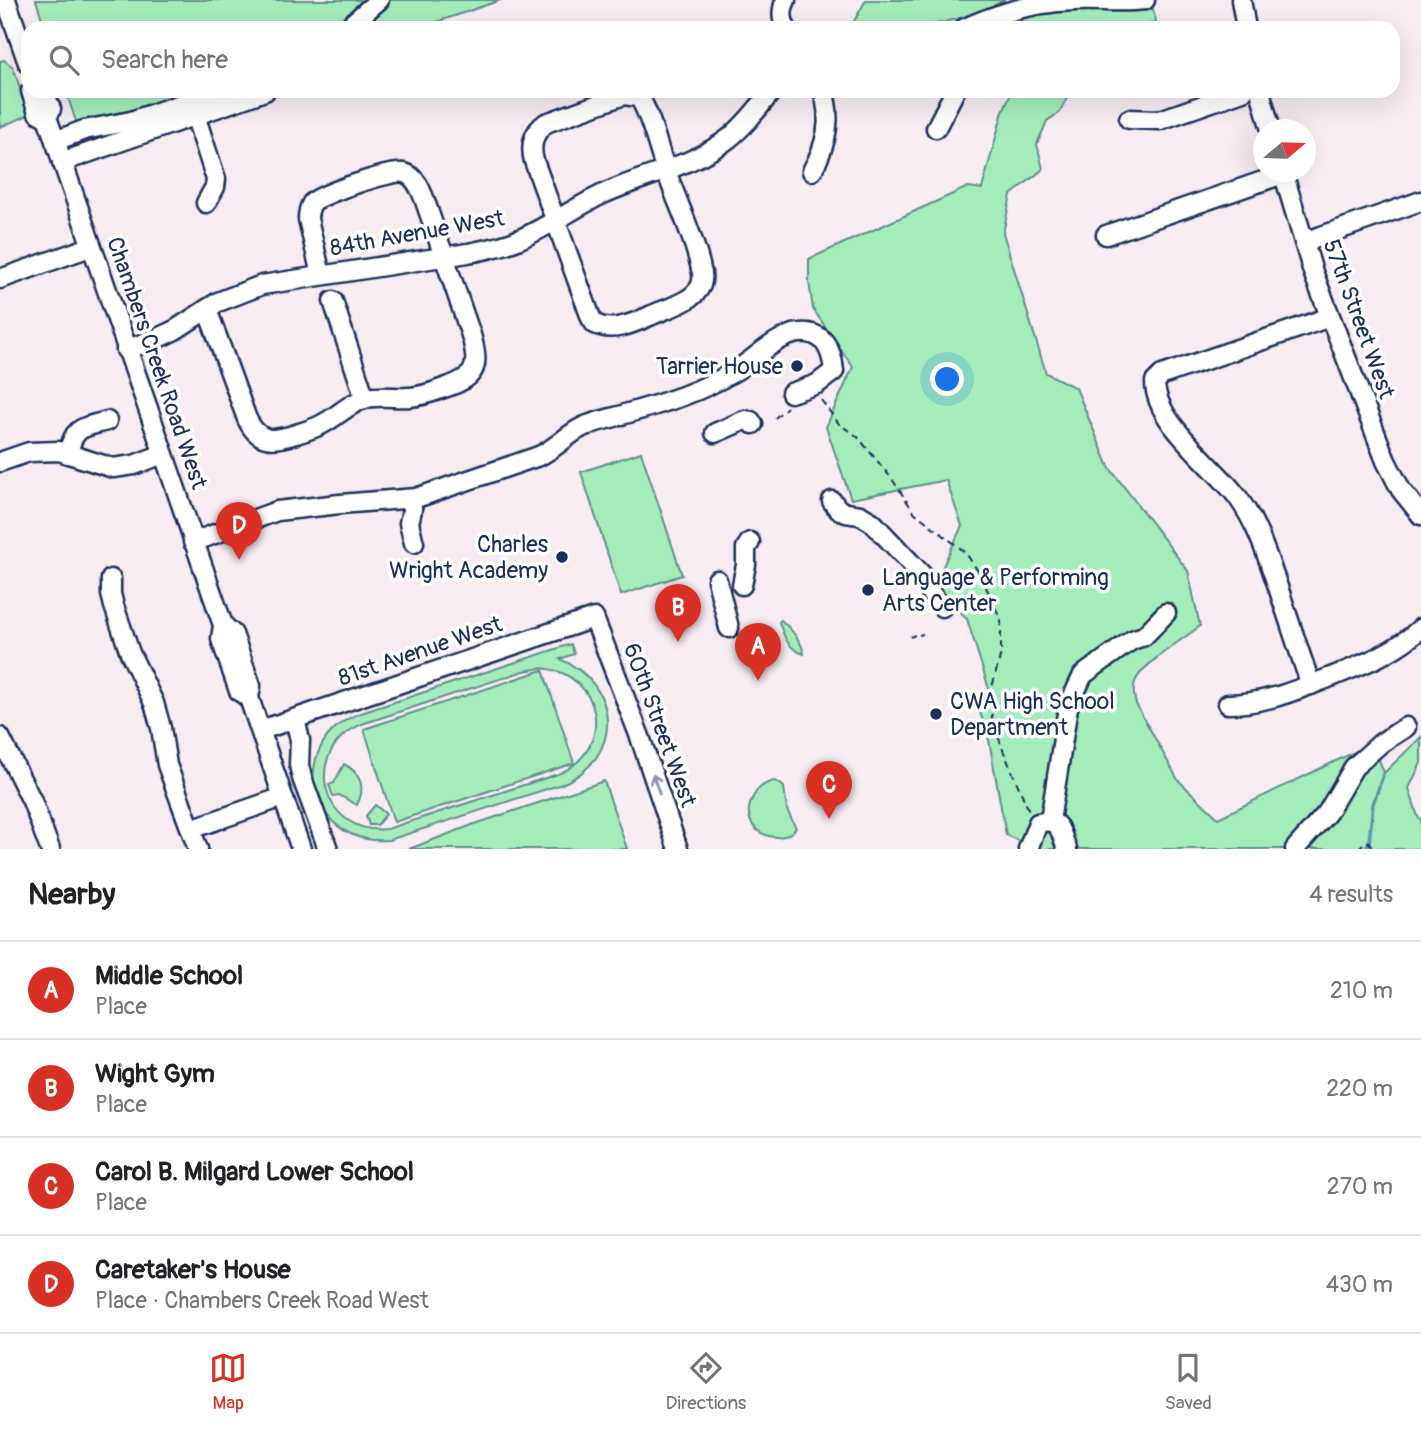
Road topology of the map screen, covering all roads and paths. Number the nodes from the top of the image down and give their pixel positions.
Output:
1 (6, 0) edge
2 (379, 0) edge
3 (786, 0) edge
4 (1145, 0) edge
5 (1241, 0) edge
6 (356, 21) edge
7 (784, 21) edge
8 (981, 21) edge
9 (1245, 21) edge
10 (21, 43) edge
11 (33, 98) edge
12 (47, 98) edge
13 (198, 98) edge
14 (245, 98) edge
15 (615, 98) edge
16 (640, 98) edge
17 (766, 98) edge
18 (825, 98) edge
19 (951, 98) edge
20 (1223, 98) edge
21 (1262, 98) edge
22 (195, 115) junction
23 (47, 118) junction
24 (1129, 119) dead end
25 (1267, 119) edge
26 (936, 128) dead end
27 (55, 141) junction
28 (62, 162) junction
29 (666, 171) junction
30 (812, 172) dead end
31 (1257, 182) edge
32 (1286, 182) edge
33 (1421, 201) edge
34 (206, 203) dead end
35 (556, 219) junction
36 (1106, 235) dead end
37 (1304, 242) junction
38 (90, 247) junction
39 (443, 257) junction
40 (321, 275) junction
41 (0, 279) edge
42 (333, 301) dead end
43 (207, 309) junction
44 (1330, 317) junction
45 (126, 350) junction
46 (791, 393) dead end
47 (365, 399) junction
48 (107, 421) dead end
49 (753, 424) dead end
50 (715, 433) dead end
51 (68, 454) junction
52 (163, 454) junction
53 (0, 462) edge
54 (412, 499) junction
55 (832, 501) dead end
56 (1421, 516) edge
57 (194, 541) junction
58 (750, 542) dead end
59 (414, 543) dead end
60 (111, 579) dead end
61 (717, 580) dead end
62 (742, 585) dead end
63 (942, 607) dead end
64 (1166, 613) dead end
65 (594, 618) joint
66 (729, 628) dead end
67 (1421, 628) edge
68 (923, 634) dead end
69 (911, 637) dead end
70 (1311, 685) junction
71 (1227, 704) dead end
72 (295, 719) junction
73 (1406, 727) dead end
74 (261, 730) junction
75 (0, 737) edge
76 (283, 797) junction
77 (1051, 821) junction
78 (191, 829) junction
79 (50, 849) edge
80 (198, 849) edge
81 (301, 849) edge
82 (328, 849) edge
83 (678, 849) edge
84 (1028, 849) edge
85 (1067, 849) edge
86 (1294, 849) edge
87 (1358, 849) edge
88 (1373, 849) edge

1 - 10 street
2 - 6 street
3 - 7 street
4 - 8 street
5 - 9 street
11 - 23 street, Chambers Creek Road West
12 - 23 street, Chambers Creek Road West
13 - 27 street
14 - 22 street
15 - 35 street
16 - 29 street
17 - 29 street, 84th Avenue West
18 - 30 street
19 - 26 street
20 - 24 street
21 - 25 street
22 - 28 street
22 - 34 street
23 - 27 street, Chambers Creek Road West
27 - 28 street, Chambers Creek Road West
28 - 38 street, Chambers Creek Road West
29 - 35 street, 84th Avenue West
29 - 35 street
31 - 36 street
32 - 37 street, 57th Street West
33 - 37 street
35 - 39 street, 84th Avenue West
37 - 44 street, 57th Street West
38 - 41 street
38 - 45 street, Chambers Creek Road West
39 - 40 street, 84th Avenue West
39 - 40 street
39 - 47 street
40 - 43 street, 84th Avenue West
42 - 47 street
43 - 45 street, 84th Avenue West
43 - 47 street
44 - 56 street, 57th Street West
44 - 70 street
45 - 52 street, Chambers Creek Road West
46 - 54 street
48 - 51 street
49 - 50 street
51 - 52 street
51 - 53 street
52 - 57 street, Chambers Creek Road West
54 - 57 street
54 - 59 street
55 - 63 street
57 - 74 street, Chambers Creek Road West
58 - 62 street
60 - 78 street
61 - 66 street
64 - 77 street
65 - 72 street, 81st Avenue West
83 -> 65 street, 60th Street West
67 - 70 street
68 - 69 path
70 - 71 street
72 - 74 street, 81st Avenue West
72 - 82 street
73 - 86 street
74 - 76 street, Chambers Creek Road West
75 - 79 street
76 - 78 street
76 - 81 street, Chambers Creek Road West
77 - 84 street
77 - 85 street
78 - 80 street
87 - 88 path

